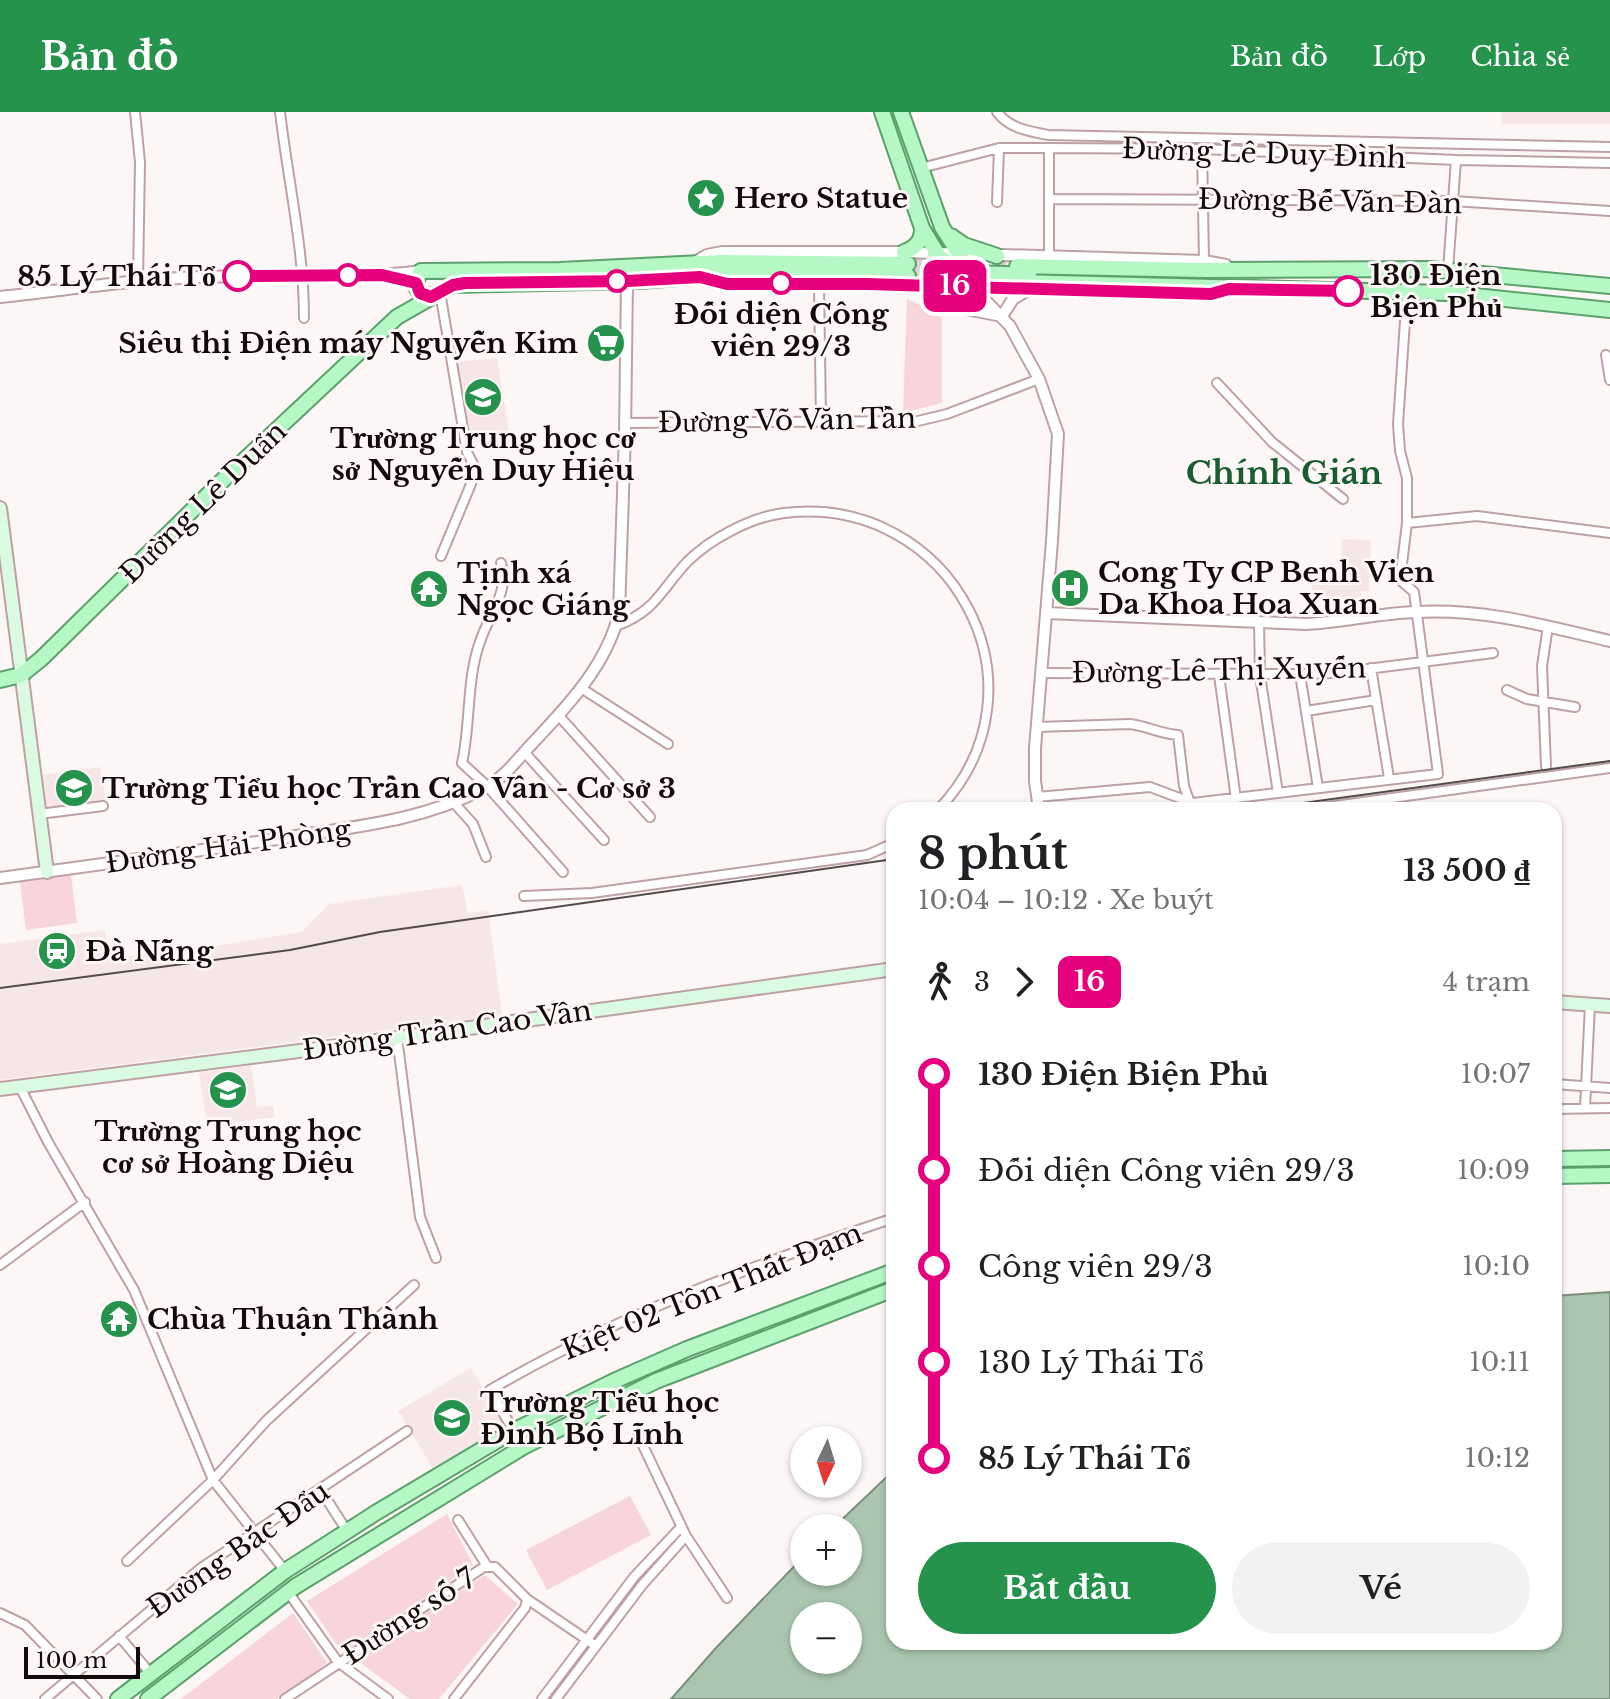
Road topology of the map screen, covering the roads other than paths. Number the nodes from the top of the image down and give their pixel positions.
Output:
1 (135, 112) edge
2 (280, 112) edge
3 (882, 112) edge
4 (901, 112) edge
5 (997, 112) edge
6 (1610, 147) edge
7 (999, 148) junction
8 (1049, 148) junction
9 (1202, 149) junction
10 (1456, 160) junction
11 (1610, 163) edge
12 (921, 168) junction
13 (1049, 199) junction
14 (1202, 199) junction
15 (1453, 201) junction
16 (997, 202) dead end
17 (1610, 211) edge
18 (942, 227) junction
19 (922, 228) junction
20 (935, 253) junction
21 (958, 253) junction
22 (997, 256) junction
23 (1049, 258) junction
24 (1204, 261) junction
25 (907, 264) junction
26 (1244, 268) junction
27 (697, 270) junction
28 (1448, 270) junction
29 (971, 272) junction
30 (304, 275) junction
31 (422, 277) junction
32 (138, 280) junction
33 (627, 281) junction
34 (819, 283) junction
35 (931, 285) junction
36 (957, 286) junction
37 (1610, 286) edge
38 (1036, 289) junction
39 (1229, 289) junction
40 (439, 292) junction
41 (1407, 292) junction
42 (1447, 293) junction
43 (983, 294) junction
44 (0, 297) edge
45 (1610, 310) edge
46 (400, 314) junction
47 (1002, 316) junction
48 (304, 318) dead end
49 (1606, 355) dead end
50 (1039, 379) junction
51 (1610, 380) edge
52 (1217, 383) dead end
53 (821, 421) junction
54 (625, 423) junction
55 (1343, 499) dead end
56 (0, 508) edge
57 (1407, 523) junction
58 (1610, 533) edge
59 (441, 556) dead end
60 (501, 563) dead end
61 (1416, 612) junction
62 (1047, 613) junction
63 (1259, 621) junction
64 (616, 626) junction
65 (1548, 626) junction
66 (1610, 641) edge
67 (1493, 653) dead end
68 (1423, 663) junction
69 (1371, 668) junction
70 (1041, 673) junction
71 (1300, 674) junction
72 (21, 675) junction
73 (1219, 675) junction
74 (1260, 675) junction
75 (0, 680) edge
76 (581, 688) junction
77 (1507, 690) dead end
78 (1376, 700) junction
79 (1544, 702) junction
80 (1575, 707) dead end
81 (1306, 711) junction
82 (559, 716) junction
83 (1037, 727) junction
84 (668, 744) dead end
85 (525, 753) junction
86 (1546, 766) dead end
87 (1610, 768) edge
88 (1389, 778) junction
89 (488, 787) junction
90 (1318, 788) junction
91 (1278, 793) junction
92 (1037, 797) junction
93 (1396, 798) junction
94 (1236, 799) junction
95 (945, 802) edge
96 (1038, 802) edge
97 (1188, 802) edge
98 (1190, 802) edge
99 (1202, 802) edge
100 (1366, 802) edge
101 (1396, 802) edge
102 (454, 803) junction
103 (103, 806) dead end
104 (39, 814) junction
105 (650, 817) dead end
106 (604, 840) dead end
107 (886, 847) edge
108 (486, 857) dead end
109 (47, 872) junction
110 (563, 872) dead end
111 (0, 878) edge
112 (524, 896) dead end
113 (886, 970) edge
114 (1562, 1003) edge
115 (1590, 1005) junction
116 (1610, 1006) edge
117 (397, 1037) junction
118 (1562, 1084) edge
119 (1586, 1085) junction
120 (20, 1087) junction
121 (1610, 1088) edge
122 (0, 1089) edge
123 (1585, 1108) junction
124 (1610, 1108) edge
125 (1562, 1109) edge
126 (1577, 1158) junction
127 (1610, 1158) edge
128 (1562, 1159) edge
129 (1578, 1175) junction
130 (1610, 1175) edge
131 (1562, 1176) edge
132 (85, 1202) junction
133 (886, 1221) edge
134 (436, 1258) dead end
135 (0, 1265) edge
136 (886, 1274) edge
137 (414, 1285) dead end
138 (886, 1292) edge
139 (762, 1321) junction
140 (770, 1337) junction
141 (407, 1431) dead end
142 (513, 1431) junction
143 (638, 1435) dead end
144 (523, 1447) junction
145 (213, 1480) junction
146 (320, 1489) junction
147 (458, 1520) dead end
148 (681, 1527) junction
149 (347, 1531) junction
150 (254, 1532) junction
151 (686, 1536) junction
152 (127, 1561) dead end
153 (491, 1566) junction
154 (285, 1571) junction
155 (292, 1589) junction
156 (727, 1598) dead end
157 (527, 1599) junction
158 (0, 1613) edge
159 (119, 1636) junction
160 (587, 1639) junction
161 (596, 1646) junction
162 (338, 1662) junction
163 (74, 1674) junction
164 (151, 1674) junction
165 (45, 1699) edge
166 (97, 1699) edge
167 (118, 1699) edge
168 (148, 1699) edge
169 (285, 1699) edge
170 (388, 1699) edge
171 (454, 1699) edge
172 (542, 1699) edge
173 (556, 1699) edge

1 - 32 street
2 - 30 street
3 - 19 main road
4 - 12 main road
5 - 6 street
7 - 8 street, Đường Lê Duy Đình
7 - 12 street, Đường Lê Duy Đình
7 - 16 street
8 - 9 street, Đường Lê Duy Đình
8 - 13 street
9 - 10 street, Đường Lê Duy Đình
9 - 14 street
10 - 11 street, Đường Lê Duy Đình
10 - 15 street
12 - 18 main road
13 - 14 street, Đường Bế Văn Đàn
13 - 23 street
14 - 15 street, Đường Bế Văn Đàn
14 - 24 street
15 - 17 street, Đường Bế Văn Đàn
15 - 28 street
18 - 21 main road
18 - 22 main road
19 - 20 main road
19 - 25 main road
20 - 21 street
20 - 25 street
20 - 29 main road
20 - 36 main road
21 - 22 street
21 - 29 main road
22 - 23 street
23 - 24 street
24 - 26 street
25 - 27 main road
26 - 28 main road
26 - 39 main road
27 - 31 main road
27 - 33 main road, Đường Lê Duẩn
27 - 34 street
28 - 37 main road
28 - 42 main road
29 - 39 main road
29 - 43 main road
30 - 31 street
30 - 32 street
30 - 48 street
31 - 40 main road
31 - 40 main road
31 - 46 main road, Đường Lê Duẩn
32 - 44 street
33 - 40 main road, Đường Lê Duẩn
33 - 54 street, Đường Hải Phòng
34 - 35 street
34 - 53 street
35 - 36 street
35 - 47 street
36 - 43 street
38 - 39 street
38 - 43 street
38 - 47 street
39 - 41 main road
40 - 46 main road, Đường Lê Duẩn
40 - 59 street
41 - 42 main road
41 - 57 street
42 - 45 main road
43 - 47 street
46 - 72 main road, Đường Lê Duẩn
47 - 50 street
49 - 51 street
50 - 53 street, Đường Võ Văn Tần
50 - 62 street
52 - 55 street
53 - 54 street, Đường Võ Văn Tần
54 - 64 street, Đường Hải Phòng
56 - 72 main road
57 - 58 street
57 - 61 street
60 - 89 street
61 - 63 street
61 - 65 street
61 - 68 street
62 - 63 street
62 - 70 street
63 - 74 street
64 - 76 street, Đường Hải Phòng
64 - 95 street
65 - 66 street
65 - 79 street
67 - 68 street, Đường Lê Thị Xuyến
68 - 69 street, Đường Lê Thị Xuyến
68 - 88 street
69 - 71 street, Đường Lê Thị Xuyến
69 - 78 street
70 - 73 street, Đường Lê Thị Xuyến
70 - 83 street
71 - 74 street, Đường Lê Thị Xuyến
71 - 81 street
72 - 75 main road, Đường Lê Duẩn
72 - 104 main road
73 - 74 street, Đường Lê Thị Xuyến
73 - 94 street
74 - 91 street
76 - 82 street, Đường Hải Phòng
76 - 84 street
77 - 79 street
78 - 81 street
78 - 88 street
79 - 80 street
79 - 86 street
81 - 90 street
82 - 85 street, Đường Hải Phòng
82 - 105 street
83 - 92 street
83 - 98 street
85 - 89 street, Đường Hải Phòng
85 - 106 street
87 - 93 street
88 - 90 street
89 - 102 street, Đường Hải Phòng
89 - 110 street
90 - 91 street
91 - 94 street
92 - 96 street
92 - 97 street
93 - 100 street
93 - 101 street
94 - 99 street
102 - 108 street
102 - 109 street, Đường Hải Phòng
103 - 104 street
104 - 109 main road
107 - 112 street
109 - 111 street, Đường Hải Phòng
113 - 117 main road, Đường Trần Cao Vân
114 - 115 main road
115 - 116 main road
115 - 119 street
117 - 120 main road, Đường Trần Cao Vân
117 - 134 street
118 - 119 street
119 - 121 street
119 - 123 street
120 - 122 main road, Đường Trần Cao Vân
120 - 132 street
123 - 124 street
123 - 125 street
126 - 127 main road
126 - 128 main road
126 - 129 main road
129 - 130 main road
129 - 131 main road
132 - 135 street
132 - 145 street
133 - 142 street, Kiệt 02 Tôn Thất Đạm
136 - 139 main road
137 - 145 street
138 - 140 main road
139 - 140 main road
139 - 142 main road
140 - 144 main road
141 - 146 street, Đường Bắc Đẩu
142 - 144 street
142 - 149 main road
143 - 148 street
144 - 155 main road
145 - 150 street
145 - 152 street
146 - 149 street
146 - 150 street, Đường Bắc Đẩu
147 - 153 street
148 - 151 street
148 - 160 street
149 - 154 main road
150 - 154 street
150 - 159 street, Đường Bắc Đẩu
151 - 156 street
151 - 161 street
153 - 157 street
153 - 162 street, Đường số 7
154 - 155 main road
154 - 164 main road
155 - 162 street
155 - 168 main road
157 - 160 street
157 - 171 street
158 - 163 street
159 - 163 street, Đường Bắc Đẩu
159 - 164 street
160 - 161 street
160 - 172 street
161 - 173 street
162 - 169 street, Đường số 7
162 - 170 street
163 - 165 street, Đường Bắc Đẩu
163 - 166 street
164 - 167 main road

